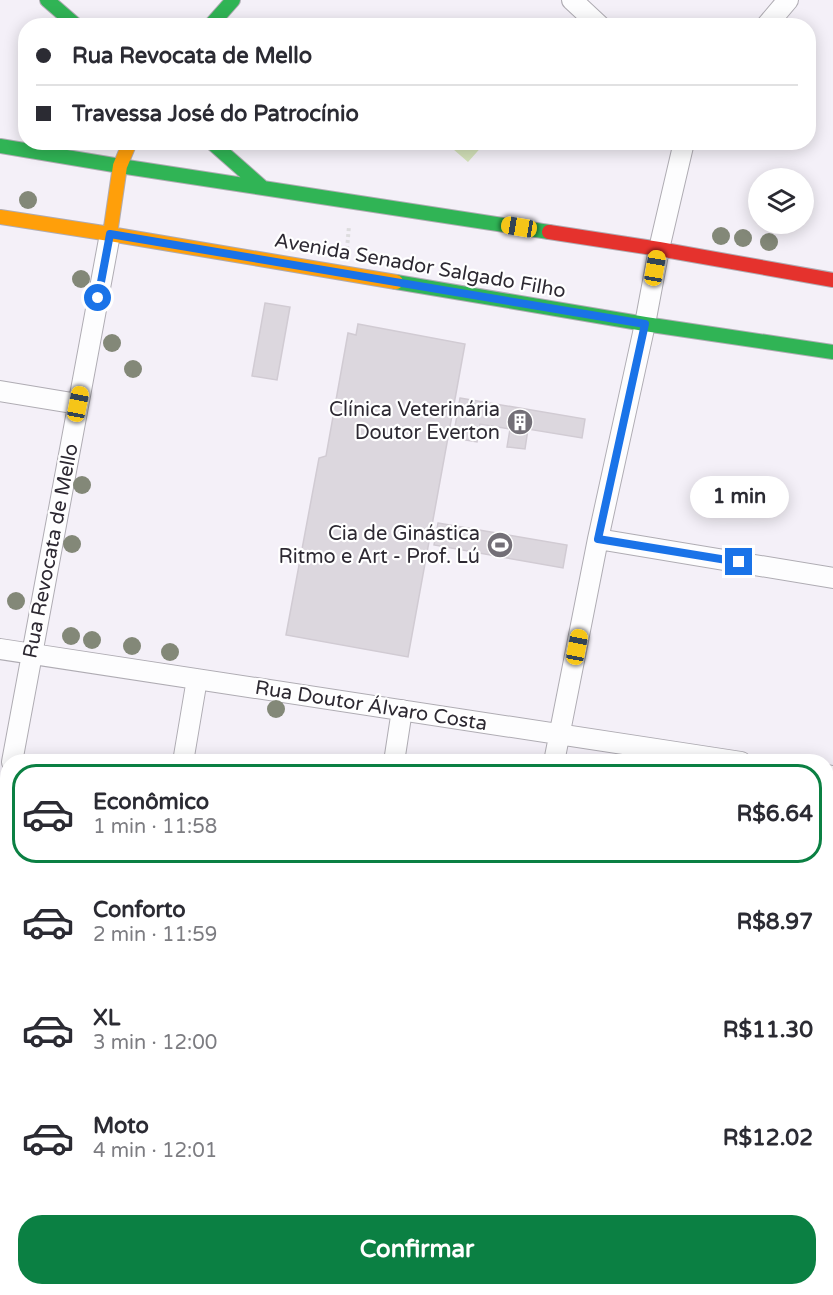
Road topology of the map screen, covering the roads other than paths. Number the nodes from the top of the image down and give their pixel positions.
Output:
1 (47, 0) edge
2 (233, 0) edge
3 (572, 0) edge
4 (788, 0) edge
5 (67, 18) edge
6 (217, 18) edge
7 (591, 18) edge
8 (773, 18) edge
9 (0, 146) edge
10 (18, 149) edge
11 (24, 150) edge
12 (127, 150) edge
13 (220, 150) edge
14 (682, 150) edge
15 (120, 166) junction
16 (262, 188) junction
17 (0, 217) edge
18 (110, 234) junction
19 (659, 249) junction
20 (833, 280) edge
21 (645, 324) junction
22 (833, 352) edge
23 (0, 391) edge
24 (78, 404) junction
25 (598, 539) junction
26 (833, 578) edge
27 (0, 649) edge
28 (31, 654) junction
29 (197, 679) junction
30 (402, 710) junction
31 (560, 734) junction
32 (13, 754) edge
33 (184, 754) edge
34 (395, 754) edge
35 (556, 754) edge
36 (689, 754) edge

1 - 5 main road
2 - 6 main road
3 - 7 street
4 - 8 street
9 - 10 main road
11 - 15 main road
12 - 15 main road
13 - 16 main road
14 - 19 street
15 - 16 main road
15 - 18 main road
16 - 19 main road
17 - 18 main road, Avenida Senador Salgado Filho
18 - 21 main road, Avenida Senador Salgado Filho
18 - 24 street, Rua Revocata de Mello
19 - 20 main road
19 - 21 street
21 - 22 main road, Avenida Senador Salgado Filho
21 - 25 street
23 - 24 street
24 - 28 street, Rua Revocata de Mello
25 - 26 street
25 - 31 street
27 - 28 street, Rua Doutor Álvaro Costa
28 - 29 street, Rua Doutor Álvaro Costa
28 - 32 street, Rua Revocata de Mello
29 - 30 street, Rua Doutor Álvaro Costa
29 - 33 street
30 - 31 street, Rua Doutor Álvaro Costa
30 - 34 street
31 - 35 street
31 - 36 street, Rua Doutor Álvaro Costa

